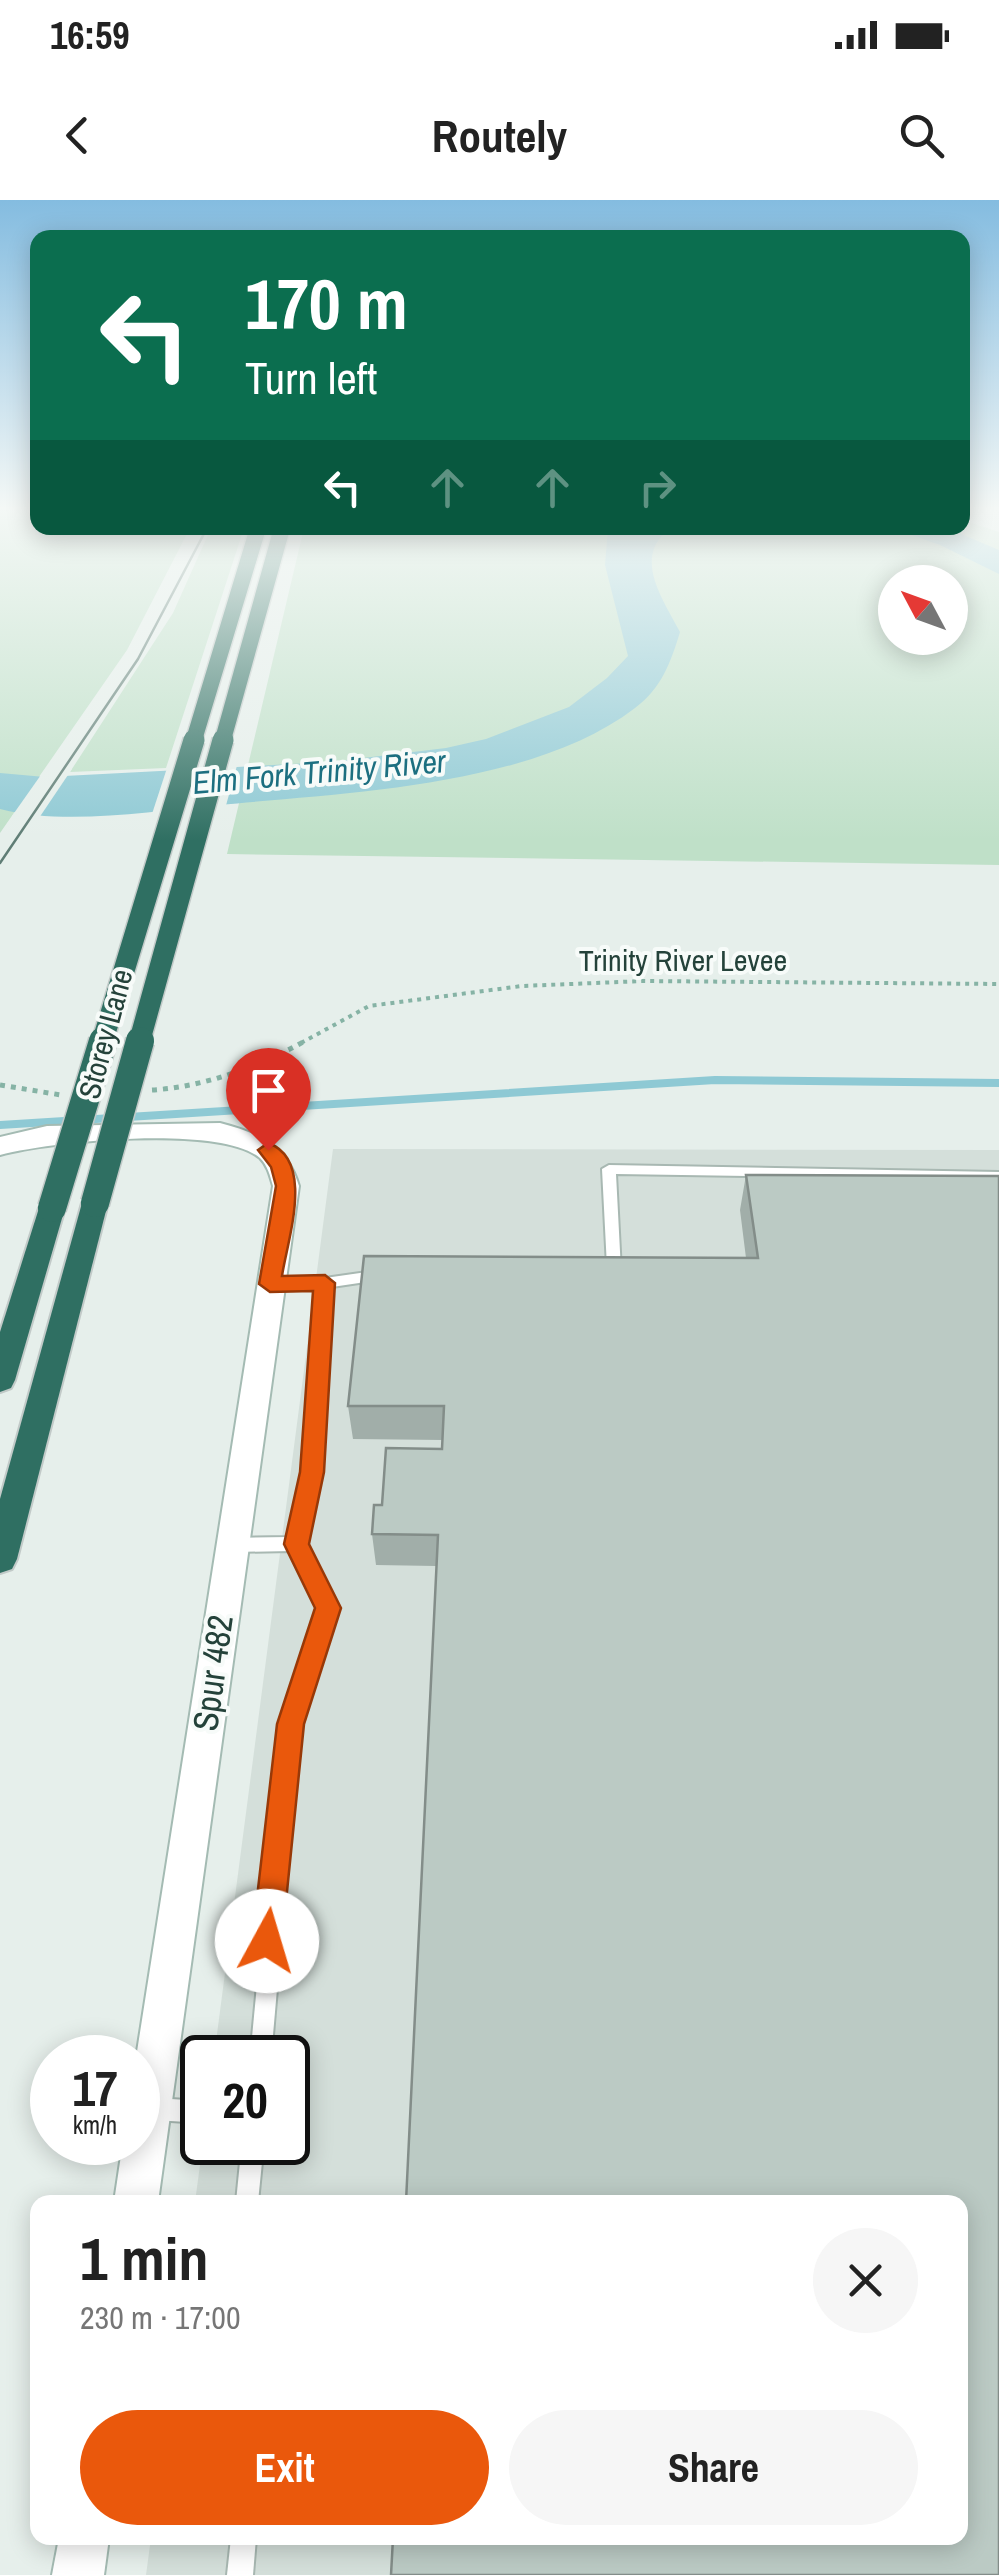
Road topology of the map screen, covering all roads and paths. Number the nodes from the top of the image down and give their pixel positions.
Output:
1 (230, 620) edge
2 (257, 620) edge
3 (999, 984) edge
4 (0, 1084) edge
5 (133, 1091) dead end
6 (73, 1094) dead end
7 (0, 1146) edge
8 (999, 1176) edge
9 (594, 1271) edge
10 (398, 1275) edge
11 (325, 1283) junction
12 (270, 1284) junction
13 (26, 1295) junction
14 (0, 1347) edge
15 (0, 1380) edge
16 (296, 1544) junction
17 (232, 1545) junction
18 (0, 1559) edge
19 (262, 2035) edge
20 (160, 2040) edge
21 (142, 2165) edge
22 (251, 2165) edge
23 (137, 2195) edge
24 (248, 2195) edge
25 (83, 2545) edge
26 (243, 2545) edge
27 (78, 2575) edge
28 (240, 2575) edge

1 - 13 highway, Storey Lane, bridge
2 - 18 highway, Storey Lane, bridge
3 - 5 path, Trinity River Levee
4 - 6 path
7 - 12 main road, Spur 482
8 - 9 lane
10 - 11 lane
11 - 12 lane
11 - 16 lane
12 - 17 main road, Spur 482
13 - 14 highway
13 - 15 highway, Storey Lane
16 - 17 lane
16 - 19 lane
17 - 20 main road, Spur 482
21 - 23 main road, Spur 482
22 - 24 lane
25 - 27 main road
26 - 28 lane

